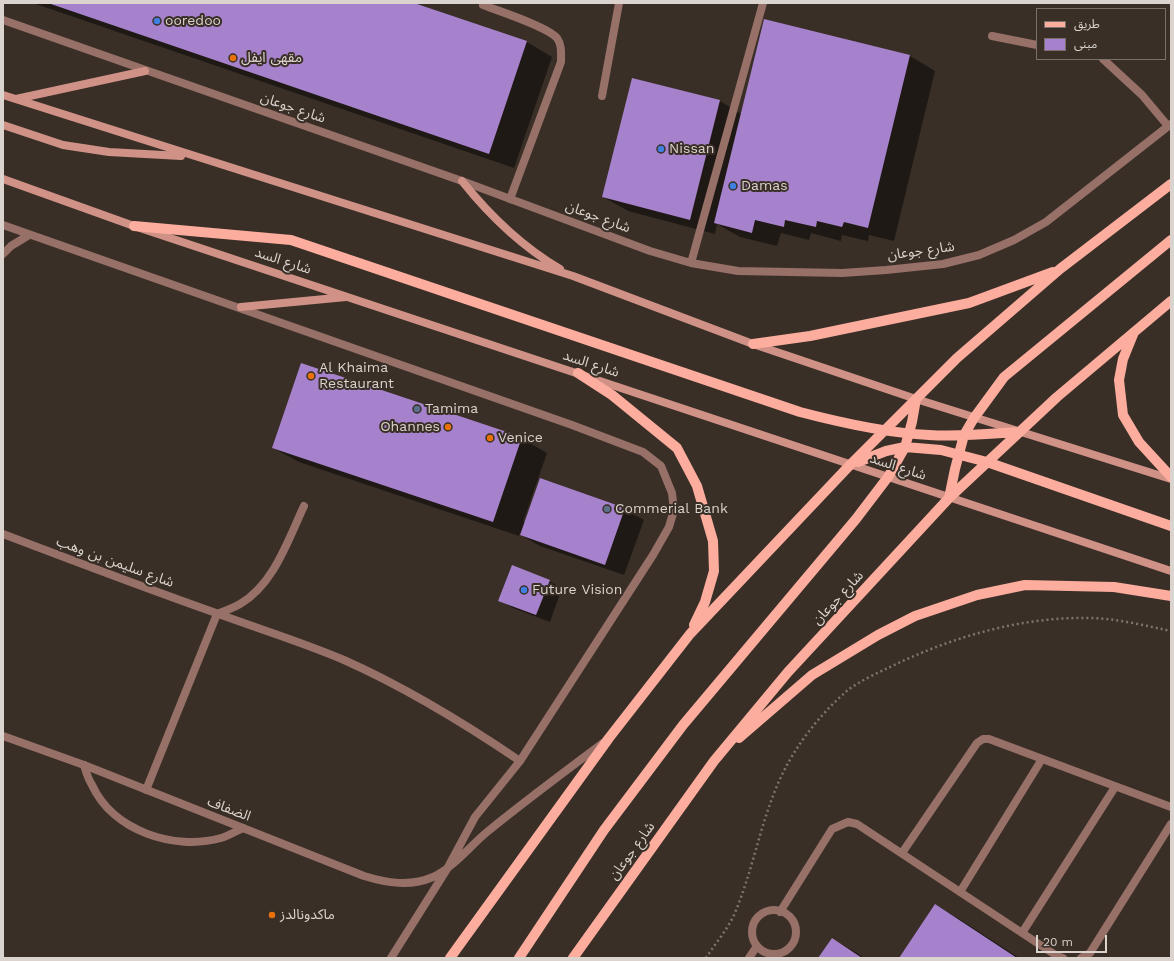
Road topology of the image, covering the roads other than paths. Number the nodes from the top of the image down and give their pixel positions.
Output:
1 (619, 3) edge
2 (763, 3) edge
3 (482, 4) edge
4 (3, 20) edge
5 (992, 36) dead end
6 (1036, 45) edge
7 (1104, 60) edge
8 (145, 71) junction
9 (3, 95) edge
10 (602, 96) dead end
11 (15, 99) junction
12 (3, 125) edge
13 (1170, 125) edge
14 (192, 156) junction
15 (3, 179) edge
16 (462, 181) junction
17 (1171, 184) edge
18 (510, 199) junction
19 (3, 225) edge
20 (134, 226) junction
21 (29, 235) junction
22 (1171, 240) edge
23 (3, 254) edge
24 (691, 263) junction
25 (1060, 269) junction
26 (573, 276) junction
27 (349, 296) junction
28 (1171, 301) edge
29 (241, 307) junction
30 (1135, 330) junction
31 (753, 344) junction
32 (578, 373) junction
33 (916, 399) junction
34 (974, 418) junction
35 (885, 430) junction
36 (1018, 432) junction
37 (910, 433) junction
38 (964, 435) junction
39 (905, 448) junction
40 (958, 454) junction
41 (987, 462) junction
42 (850, 465) junction
43 (888, 477) junction
44 (1171, 478) edge
45 (949, 498) junction
46 (304, 506) dead end
47 (1171, 526) edge
48 (3, 534) edge
49 (1171, 572) edge
50 (1171, 596) edge
51 (217, 614) junction
52 (690, 634) junction
53 (3, 736) edge
54 (610, 738) junction
55 (1042, 759) junction
56 (520, 761) junction
57 (714, 761) junction
58 (84, 765) junction
59 (1115, 787) junction
60 (146, 790) junction
61 (1171, 807) edge
62 (1171, 824) edge
63 (243, 828) junction
64 (902, 853) junction
65 (447, 870) junction
66 (960, 892) junction
67 (780, 912) junction
68 (1022, 933) junction
69 (758, 946) junction
70 (391, 958) edge
71 (450, 958) edge
72 (519, 958) edge
73 (573, 958) edge
74 (749, 958) edge
75 (1063, 958) edge
76 (1081, 958) edge

1 - 10 street
2 - 24 street
3 - 18 street
4 - 8 street, شارع جوعان
5 - 6 street
7 - 13 street
8 - 11 main road
8 - 16 street, شارع جوعان
9 - 11 main road
11 - 14 main road
12 - 14 main road
13 - 24 street, شارع جوعان
14 - 26 main road
15 - 20 main road, شارع السد
16 - 18 street, شارع جوعان
16 - 26 main road
17 - 25 main road
18 - 24 street, شارع جوعان
19 - 21 street
20 - 27 main road, شارع السد
20 - 35 main road
21 - 23 street
21 - 29 street
22 - 34 main road
25 - 31 main road
25 - 33 main road
26 - 31 main road
27 - 29 main road
27 - 32 main road, شارع السد
28 - 30 main road, شارع جوعان
29 - 56 street
30 - 36 main road, شارع جوعان
30 - 44 main road
31 - 33 main road
32 - 42 main road, شارع السد
32 - 52 main road
33 - 34 main road
33 - 35 main road
33 - 37 main road
34 - 36 main road
34 - 38 main road
35 - 37 main road
35 - 42 main road
36 - 38 main road
36 - 41 main road, شارع جوعان
36 - 44 main road
37 - 38 main road
37 - 39 main road
38 - 40 main road
39 - 40 main road
39 - 42 main road
39 - 43 main road
40 - 41 main road
40 - 45 main road
41 - 45 main road, شارع جوعان
41 - 47 main road
42 - 43 main road, شارع السد
42 - 52 main road
43 - 45 main road, شارع السد
43 - 72 main road
45 - 49 main road, شارع السد
45 - 57 main road, شارع جوعان
46 - 51 street
48 - 51 street, شارع سليمن بن وهب
50 - 57 main road
51 - 56 street, شارع سليمن بن وهب
51 - 60 street
52 - 54 main road
53 - 58 street, الضفاف
54 - 65 street
54 - 71 main road
55 - 59 street
55 - 64 street
55 - 66 street
56 - 65 street
57 - 73 main road, شارع جوعان
58 - 60 street, الضفاف
58 - 63 street
59 - 61 street
59 - 68 street
60 - 63 street, الضفاف
62 - 76 street
63 - 65 street, الضفاف
64 - 66 street
64 - 67 street
65 - 70 street
66 - 68 street
67 - 69 street
67 - 69 street
68 - 75 street
69 - 74 street

